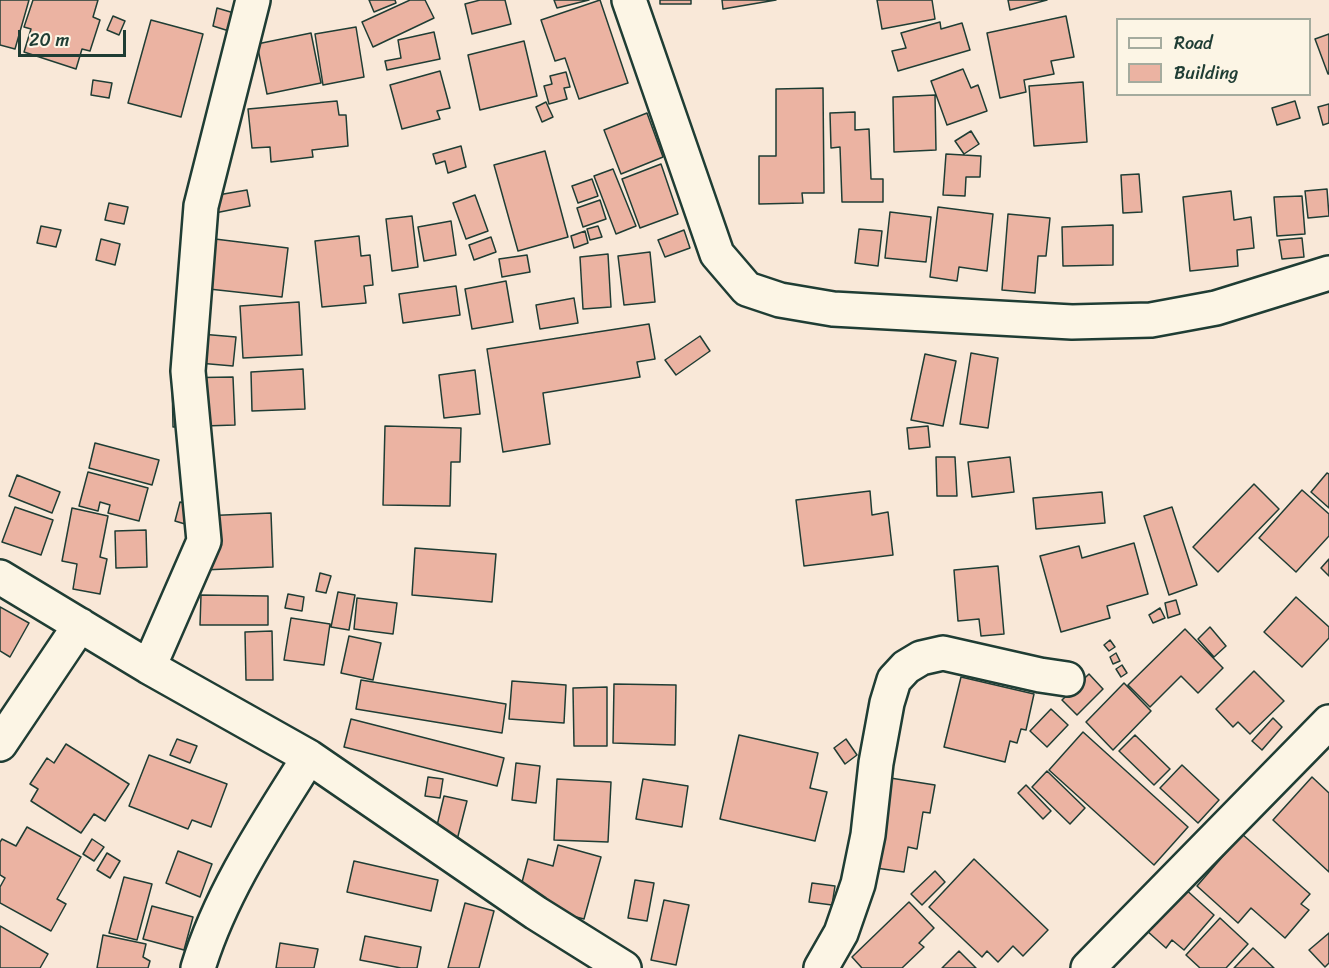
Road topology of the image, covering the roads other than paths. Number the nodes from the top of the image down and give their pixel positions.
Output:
1 (253, 0) edge
2 (629, 0) edge
3 (1329, 273) edge
4 (0, 577) edge
5 (80, 625) junction
6 (149, 667) junction
7 (1067, 679) dead end
8 (1329, 722) edge
9 (0, 744) edge
10 (309, 757) junction
11 (198, 968) edge
12 (624, 968) edge
13 (821, 968) edge
14 (1088, 968) edge

1 - 6 street
2 - 3 street
4 - 5 street
5 - 6 street
5 - 9 street
6 - 10 street
7 - 13 street
8 - 14 street
10 - 11 street
10 - 12 street

